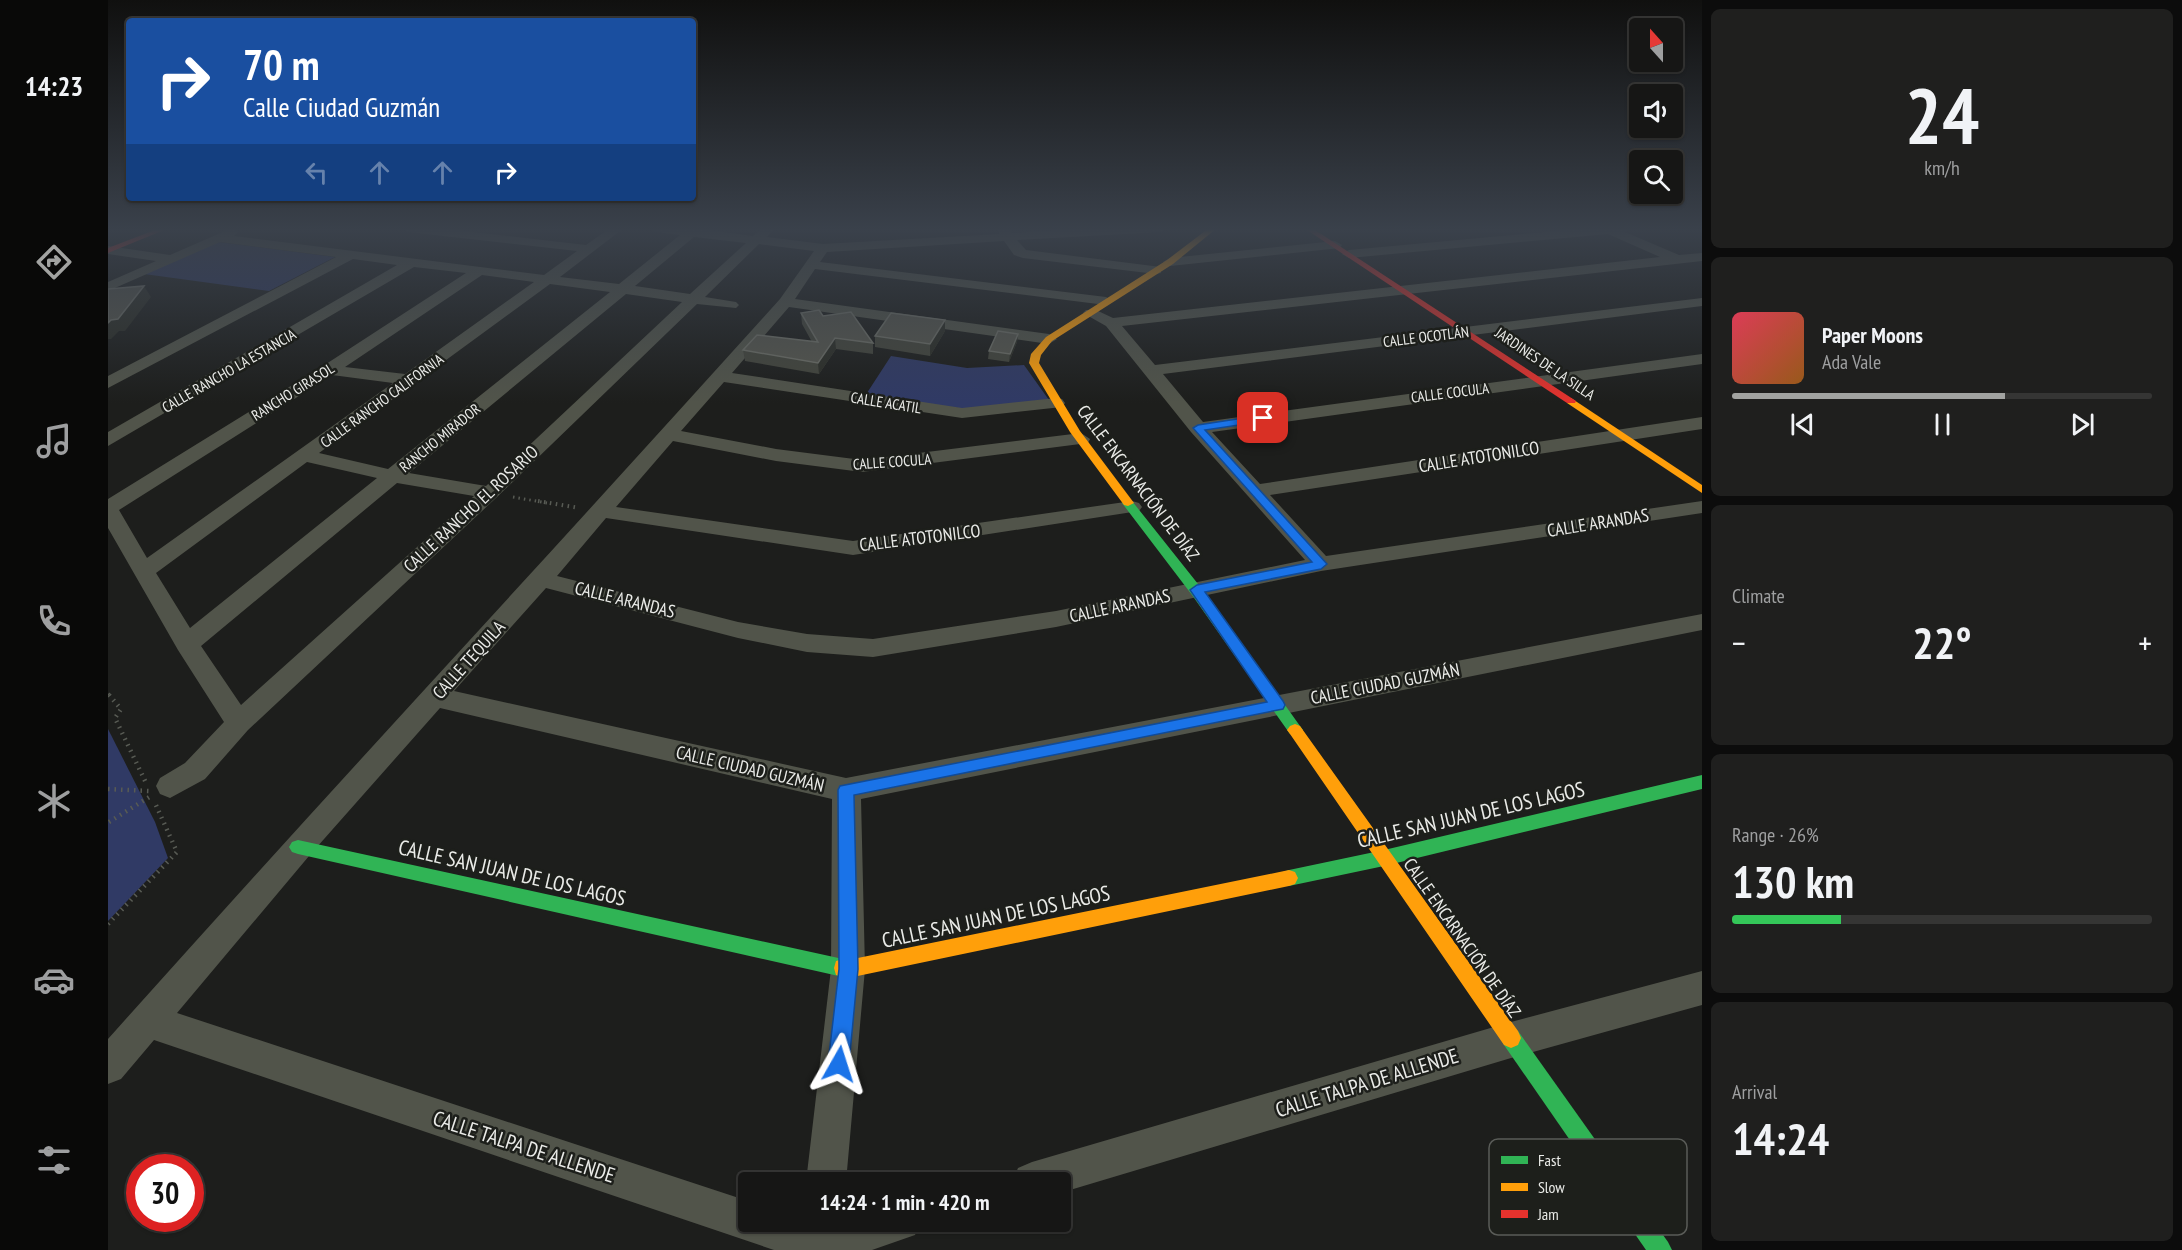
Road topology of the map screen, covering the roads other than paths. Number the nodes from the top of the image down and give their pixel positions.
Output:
1 (291, 286) edge
2 (371, 286) edge
3 (455, 286) edge
4 (539, 286) edge
5 (604, 286) edge
6 (627, 286) edge
7 (706, 286) edge
8 (796, 286) edge
9 (1010, 286) edge
10 (1130, 286) edge
11 (1396, 286) edge
12 (1434, 286) edge
13 (624, 289) junction
14 (1401, 290) junction
15 (693, 298) junction
16 (1106, 301) junction
17 (785, 302) junction
18 (1702, 302) edge
19 (731, 305) dead end
20 (1091, 313) junction
21 (1111, 323) junction
22 (1466, 332) junction
23 (1049, 339) junction
24 (1702, 359) edge
25 (329, 370) junction
26 (1150, 370) junction
27 (718, 376) junction
28 (411, 380) junction
29 (1542, 381) junction
30 (108, 383) edge
31 (1056, 403) junction
32 (1702, 423) edge
33 (1198, 428) junction
34 (667, 434) junction
35 (1621, 435) junction
36 (1081, 439) junction
37 (108, 440) edge
38 (306, 456) junction
39 (392, 476) junction
40 (1256, 490) junction
41 (1702, 490) edge
42 (490, 493) junction
43 (1132, 507) junction
44 (1702, 507) edge
45 (108, 509) edge
46 (601, 512) junction
47 (1321, 564) junction
48 (144, 571) junction
49 (541, 579) junction
50 (1197, 590) junction
51 (1702, 622) edge
52 (188, 644) junction
53 (435, 697) junction
54 (1278, 705) junction
55 (238, 723) junction
56 (1702, 782) edge
57 (846, 790) junction
58 (157, 791) road end
59 (298, 847) junction
60 (1384, 858) junction
61 (848, 969) junction
62 (1702, 988) edge
63 (148, 1021) junction
64 (1511, 1040) junction
65 (108, 1066) edge
66 (1581, 1139) edge
67 (827, 1172) edge
68 (1066, 1172) edge
69 (852, 1232) edge
70 (1649, 1235) edge
71 (821, 1239) edge
72 (1660, 1250) edge

1 - 30 street
2 - 37 street, CALLE RANCHO LA ESTANCIA
3 - 25 street, RANCHO GIRASOL
4 - 28 street, CALLE RANCHO CALIFORNIA
5 - 13 street
6 - 13 street, RANCHO MIRADOR
7 - 15 street, CALLE RANCHO EL ROSARIO
8 - 17 street, CALLE TEQUILA
9 - 16 street
10 - 16 street, CALLE ENCARNACIÓN DE DÍAZ
11 - 14 street, JARDINES DE LA SILLA
12 - 14 street
13 - 15 street
13 - 39 street, RANCHO MIRADOR
14 - 21 street
14 - 22 street, JARDINES DE LA SILLA
15 - 19 street
15 - 42 street, CALLE RANCHO EL ROSARIO
16 - 20 street, CALLE ENCARNACIÓN DE DÍAZ
17 - 23 street
17 - 27 street, CALLE TEQUILA
18 - 22 street, CALLE OCOTLÁN
20 - 21 street
20 - 23 street, CALLE ENCARNACIÓN DE DÍAZ
21 - 26 street
22 - 26 street, CALLE OCOTLÁN
22 - 29 street, JARDINES DE LA SILLA
23 - 31 street, CALLE ENCARNACIÓN DE DÍAZ
24 - 29 street, CALLE COCULA
25 - 28 street
25 - 45 street, RANCHO GIRASOL
26 - 33 street
27 - 31 street, CALLE ACATIL
27 - 34 street, CALLE TEQUILA
28 - 38 street, CALLE RANCHO CALIFORNIA
29 - 33 street, CALLE COCULA
29 - 35 street, JARDINES DE LA SILLA
31 - 36 street, CALLE ENCARNACIÓN DE DÍAZ
32 - 35 street, CALLE ATOTONILCO
33 - 40 street
34 - 36 street, CALLE COCULA
34 - 46 street, CALLE TEQUILA
35 - 40 street, CALLE ATOTONILCO
35 - 41 street, JARDINES DE LA SILLA
36 - 43 street, CALLE ENCARNACIÓN DE DÍAZ
38 - 39 street
38 - 48 street, CALLE RANCHO CALIFORNIA
39 - 42 street
39 - 52 street, RANCHO MIRADOR
40 - 47 street
42 - 55 street, CALLE RANCHO EL ROSARIO
43 - 46 street, CALLE ATOTONILCO
43 - 50 street, CALLE ENCARNACIÓN DE DÍAZ
44 - 47 street, CALLE ARANDAS
45 - 48 street
46 - 49 street, CALLE TEQUILA
47 - 50 street, CALLE ARANDAS
48 - 52 street
49 - 50 street, CALLE ARANDAS
49 - 53 street, CALLE TEQUILA
50 - 54 street, CALLE ENCARNACIÓN DE DÍAZ
51 - 54 street, CALLE CIUDAD GUZMÁN
52 - 55 street
53 - 57 street, CALLE CIUDAD GUZMÁN
53 - 59 street, CALLE TEQUILA
54 - 57 street, CALLE CIUDAD GUZMÁN
54 - 60 street, CALLE ENCARNACIÓN DE DÍAZ
55 - 58 street, CALLE RANCHO EL ROSARIO
56 - 60 street, CALLE SAN JUAN DE LOS LAGOS
57 - 61 street
59 - 61 street, CALLE SAN JUAN DE LOS LAGOS
59 - 63 street, CALLE TEQUILA
60 - 61 street, CALLE SAN JUAN DE LOS LAGOS
60 - 64 street, CALLE ENCARNACIÓN DE DÍAZ
61 - 67 street
62 - 64 street, CALLE TALPA DE ALLENDE
63 - 65 street, CALLE TEQUILA
63 - 71 street, CALLE TALPA DE ALLENDE
64 - 66 street, CALLE ENCARNACIÓN DE DÍAZ
64 - 68 street, CALLE TALPA DE ALLENDE
69 - 71 street, CALLE TALPA DE ALLENDE
70 - 72 street, CALLE ENCARNACIÓN DE DÍAZ

